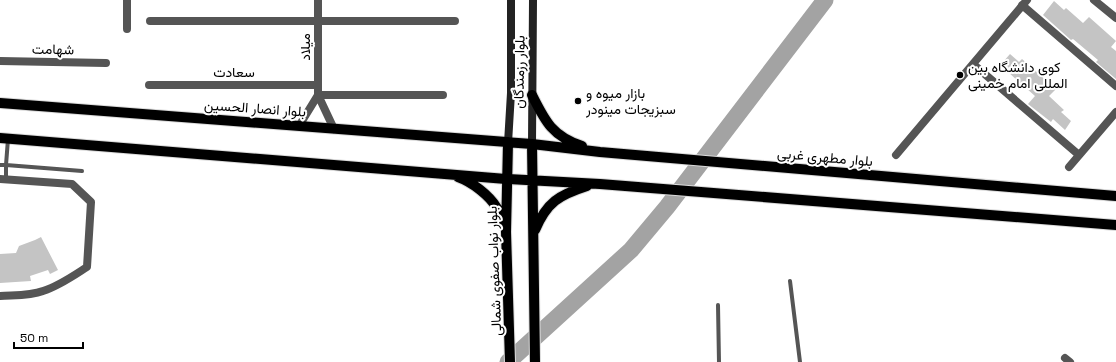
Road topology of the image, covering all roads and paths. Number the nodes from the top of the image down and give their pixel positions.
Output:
1 (127, 0) edge
2 (318, 0) edge
3 (511, 0) edge
4 (533, 0) edge
5 (1094, 0) edge
6 (1025, 3) edge
7 (1116, 18) edge
8 (150, 21) dead end
9 (318, 21) junction
10 (455, 21) dead end
11 (127, 29) dead end
12 (0, 61) edge
13 (106, 63) dead end
14 (973, 64) junction
15 (149, 85) dead end
16 (318, 86) junction
17 (1116, 86) edge
18 (318, 95) junction
19 (443, 95) dead end
20 (532, 95) junction
21 (0, 102) edge
22 (1116, 112) edge
23 (299, 126) junction
24 (334, 128) junction
25 (4, 138) edge
26 (508, 143) junction
27 (532, 144) junction
28 (600, 152) junction
29 (896, 155) dead end
30 (1079, 155) junction
31 (0, 165) edge
32 (6, 165) junction
33 (1069, 167) dead end
34 (82, 171) dead end
35 (442, 173) junction
36 (3, 179) edge
37 (506, 179) junction
38 (533, 180) junction
39 (593, 184) junction
40 (1116, 196) edge
41 (1114, 225) edge
42 (506, 232) junction
43 (533, 233) junction
44 (790, 281) dead end
45 (0, 296) edge
46 (718, 305) dead end
47 (535, 357) edge
48 (510, 362) edge
49 (719, 362) edge
50 (800, 362) edge

1 - 11 street
2 - 9 street, میلاد
3 - 26 main road, بلوار رزمندگان
4 - 20 main road, بلوار رزمندگان
5 - 7 street
6 - 14 street
6 - 17 street
8 - 9 street
9 - 10 street
9 - 16 street, میلاد
12 - 13 street, شهامت
14 - 29 street
14 - 30 street
15 - 16 street, سعادت
16 - 18 street, میلاد
18 - 19 street
18 - 23 street
18 - 24 street
20 - 27 main road, بلوار رزمندگان
20 - 28 main road
21 - 23 main road, بلوار انصار الحسین
22 - 30 street
23 - 24 main road, بلوار انصار الحسین
24 - 26 main road, بلوار انصار الحسین
25 - 32 lane
25 - 35 main road
26 - 27 main road, بلوار انصار الحسین
26 - 37 main road, بلوار نواب صفوی شمالی
27 - 28 main road, بلوار مطهری غربی
27 - 38 main road
28 - 40 main road, بلوار مطهری غربی
30 - 33 street
31 - 32 lane
32 - 34 lane
32 - 36 lane
35 - 37 main road
35 - 42 main road
36 - 45 street
37 - 38 main road
37 - 42 main road, بلوار نواب صفوی شمالی
38 - 39 main road
38 - 43 main road
39 - 41 main road
39 - 43 main road
42 - 48 main road, بلوار نواب صفوی شمالی
43 - 47 main road
44 - 50 lane
46 - 49 lane

